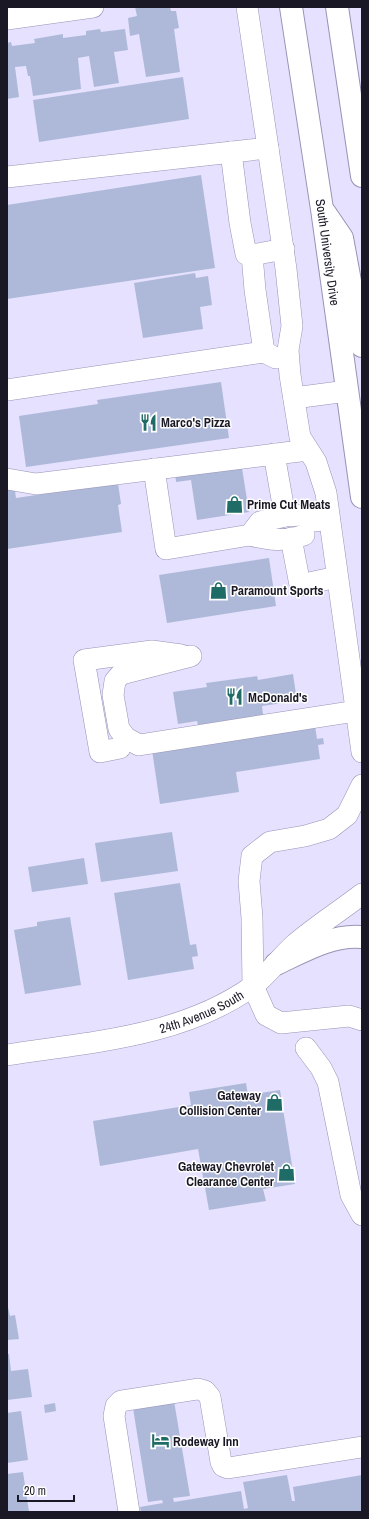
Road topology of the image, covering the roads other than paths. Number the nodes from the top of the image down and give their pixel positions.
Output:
1 (93, 7) edge
2 (247, 7) edge
3 (291, 7) edge
4 (337, 7) edge
5 (7, 19) edge
6 (268, 148) junction
7 (231, 152) junction
8 (362, 176) edge
9 (7, 177) edge
10 (322, 209) junction
11 (284, 249) junction
12 (252, 255) junction
13 (362, 346) edge
14 (264, 352) junction
15 (289, 362) junction
16 (7, 390) edge
17 (355, 394) edge
18 (294, 398) junction
19 (308, 450) junction
20 (274, 454) junction
21 (154, 470) junction
22 (7, 479) edge
23 (362, 498) edge
24 (285, 516) junction
25 (322, 520) junction
26 (250, 535) junction
27 (292, 538) junction
28 (337, 577) junction
29 (356, 711) junction
30 (130, 746) junction
31 (362, 752) edge
32 (362, 785) edge
33 (362, 894) edge
34 (362, 937) edge
35 (276, 964) junction
36 (253, 986) junction
37 (362, 1020) edge
38 (306, 1048) dead end
39 (7, 1055) edge
40 (362, 1215) edge
41 (362, 1447) edge
42 (130, 1512) edge

1 - 5 street
2 - 6 street
3 - 10 main road, South University Drive
4 - 8 main road
6 - 7 street
6 - 11 street
7 - 9 street
7 - 12 street
10 - 13 main road
10 - 17 main road, South University Drive
11 - 12 street
11 - 15 street
12 - 14 street
14 - 15 street
14 - 16 street
15 - 18 street
17 - 18 street
17 - 23 main road, South University Drive
18 - 19 street
19 - 20 street
19 - 25 street
20 - 21 street
20 - 24 street
21 - 22 street
21 - 26 street
24 - 25 street
24 - 26 street
25 - 27 street
25 - 28 street
26 - 27 street
27 - 28 street
28 - 29 street
29 - 30 street
29 - 31 street
30 - 30 street
32 - 36 street
33 - 35 street, 24th Avenue South
34 - 35 main road
35 - 36 street, 24th Avenue South
36 - 37 street
36 - 39 street, 24th Avenue South
38 - 40 street
41 - 42 street

